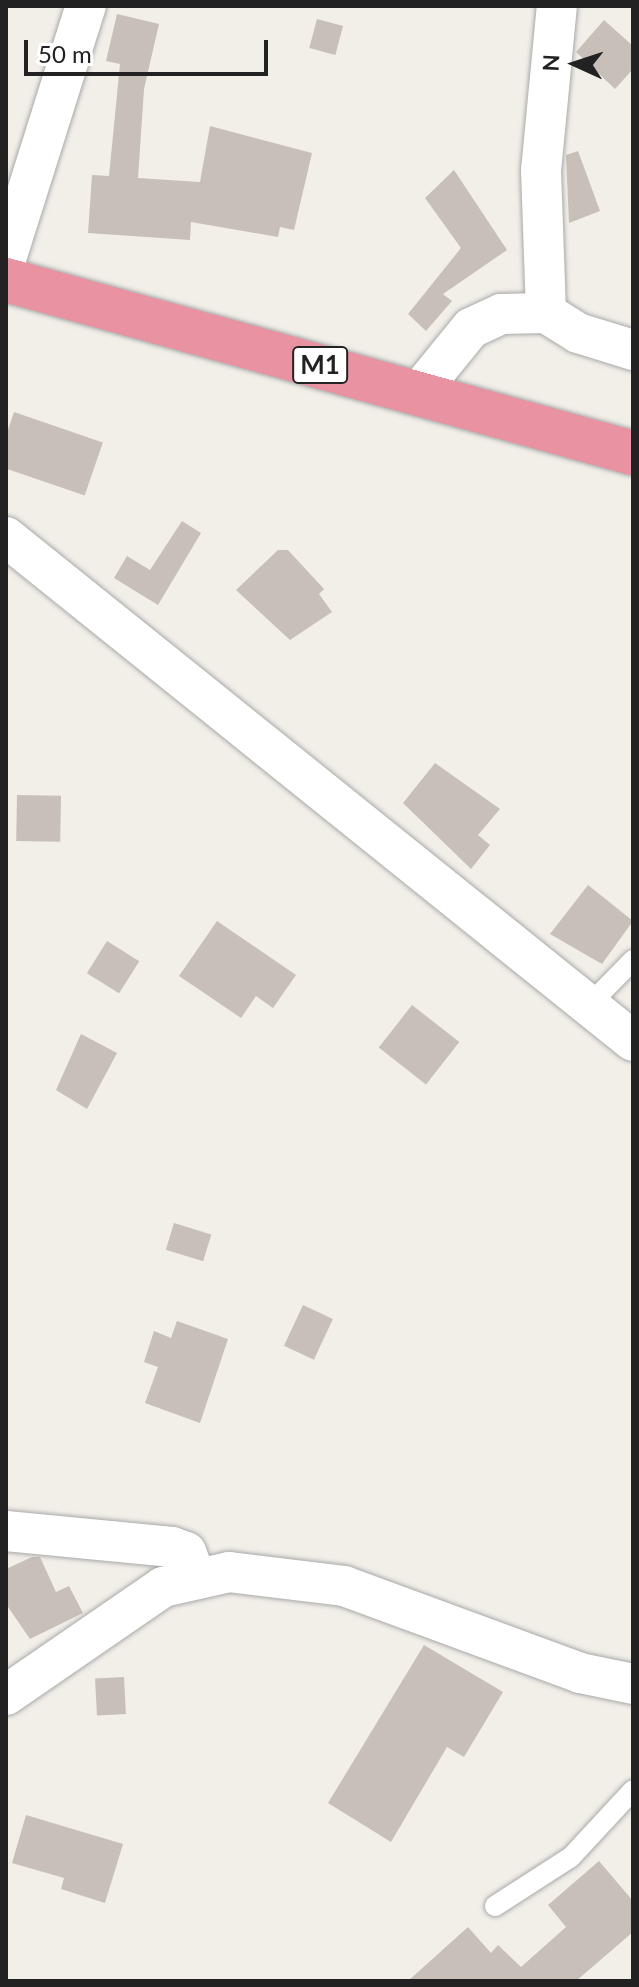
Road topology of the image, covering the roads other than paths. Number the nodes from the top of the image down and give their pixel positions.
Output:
1 (86, 6) edge
2 (557, 6) edge
3 (6, 259) edge
4 (6, 280) edge
5 (546, 313) junction
6 (633, 350) edge
7 (418, 393) junction
8 (633, 453) edge
9 (6, 537) edge
10 (633, 960) edge
11 (589, 1005) junction
12 (633, 1041) edge
13 (6, 1531) edge
14 (195, 1576) junction
15 (633, 1684) edge
16 (6, 1695) edge
17 (633, 1790) edge
18 (495, 1906) dead end

1 - 3 street
2 - 5 street
4 - 7 highway, M1
5 - 6 street
5 - 7 street
7 - 8 highway, M1
9 - 11 street
10 - 11 lane
11 - 12 street
13 - 14 street
14 - 15 street
14 - 16 street
17 - 18 lane

